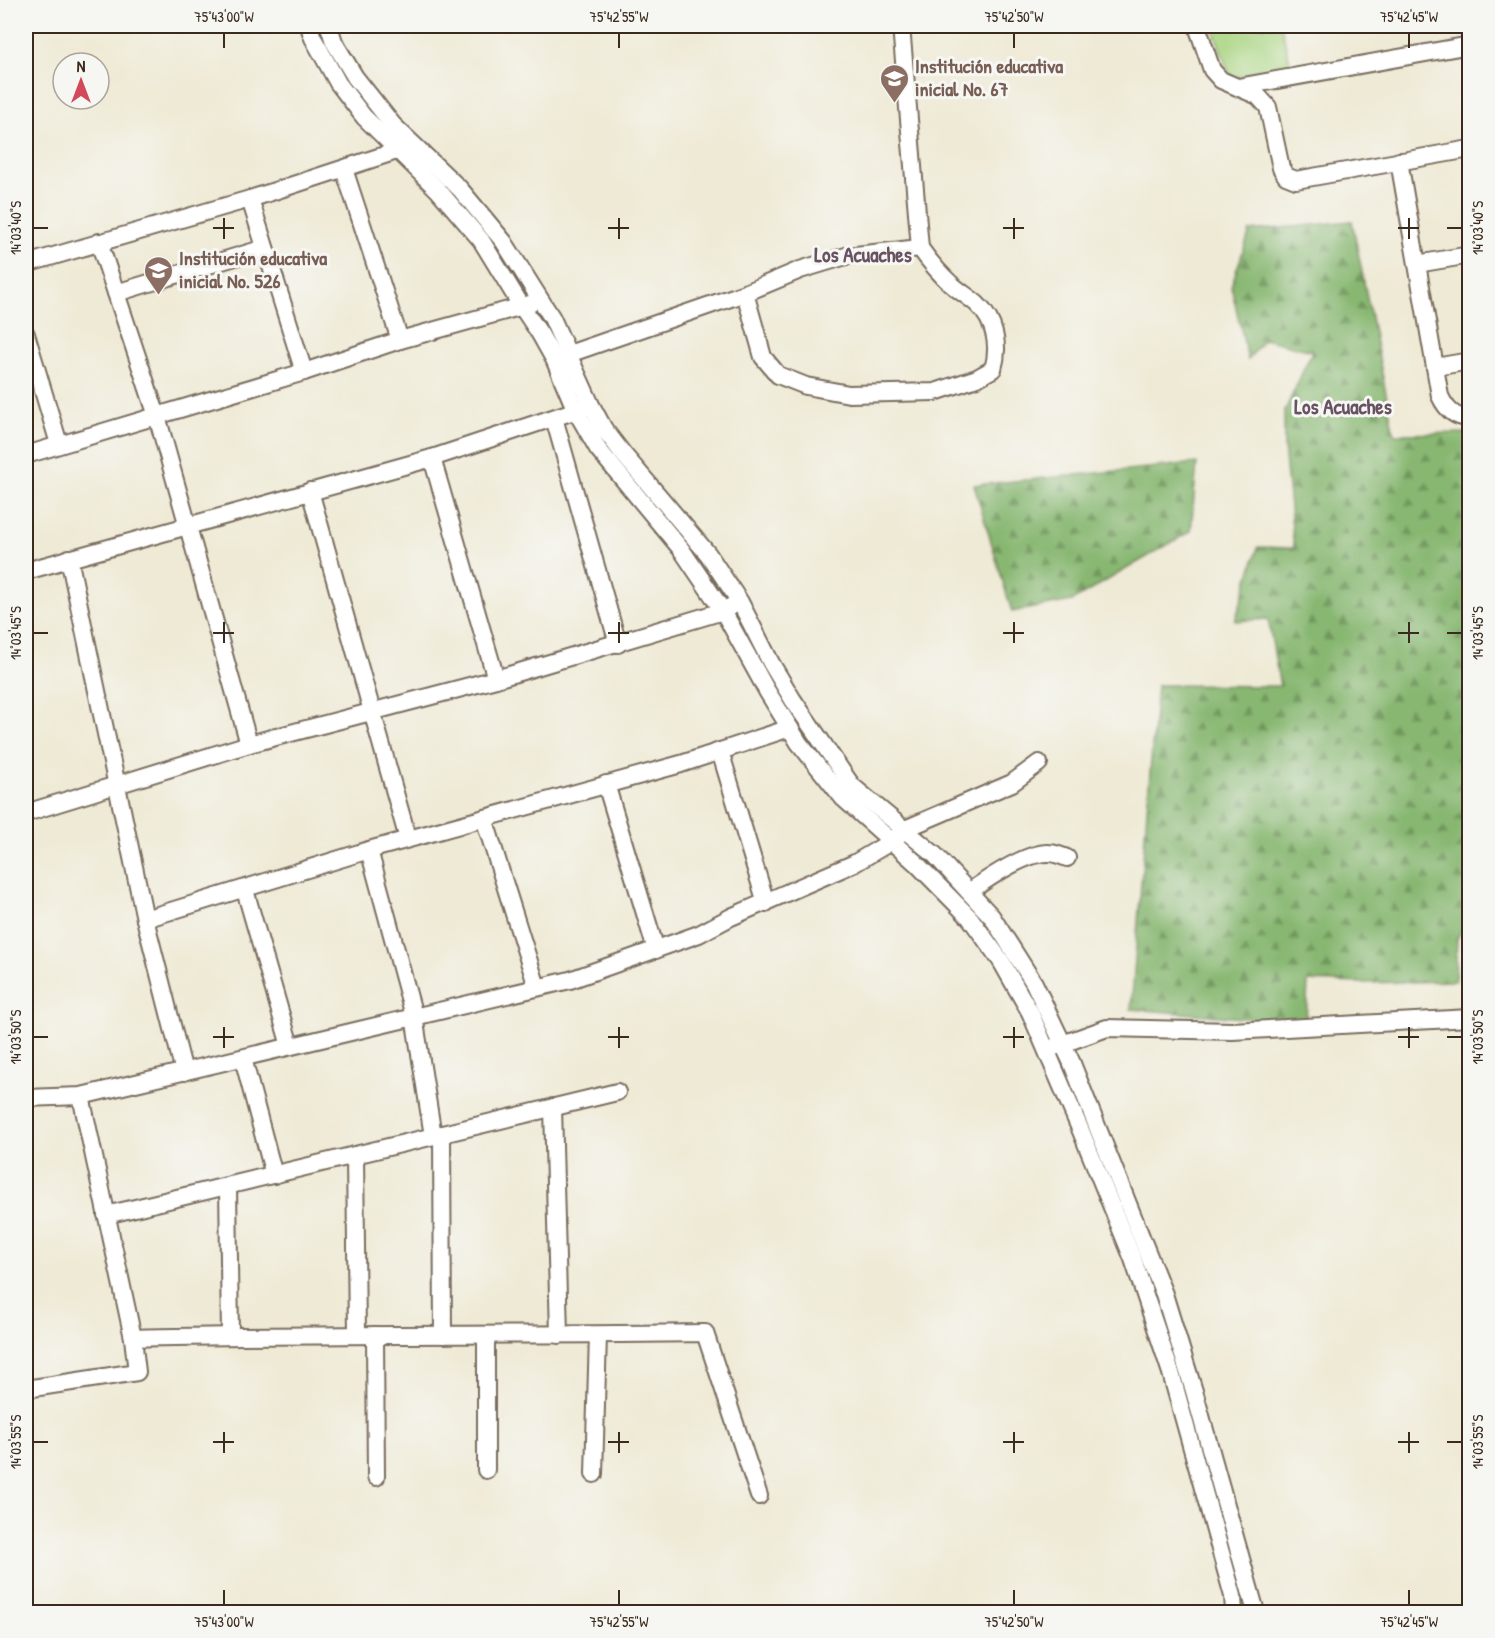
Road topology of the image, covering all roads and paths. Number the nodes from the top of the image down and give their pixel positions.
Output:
1 (309, 26) edge
2 (329, 26) edge
3 (901, 26) edge
4 (1197, 26) edge
5 (1470, 45) edge
6 (1237, 87) junction
7 (408, 148) junction
8 (1470, 149) edge
9 (1399, 162) junction
10 (344, 169) junction
11 (250, 199) junction
12 (99, 242) junction
13 (265, 248) junction
14 (920, 248) junction
15 (1470, 255) edge
16 (26, 264) edge
17 (1417, 264) junction
18 (116, 293) junction
19 (745, 293) junction
20 (541, 300) junction
21 (522, 308) junction
22 (26, 334) edge
23 (400, 340) junction
24 (561, 356) junction
25 (1470, 361) edge
26 (1435, 367) junction
27 (304, 372) junction
28 (583, 408) junction
29 (157, 416) junction
30 (554, 418) junction
31 (1470, 418) edge
32 (59, 444) junction
33 (26, 455) edge
34 (432, 458) junction
35 (310, 491) junction
36 (187, 525) junction
37 (69, 558) junction
38 (26, 571) edge
39 (740, 602) junction
40 (723, 611) junction
41 (618, 644) junction
42 (496, 679) junction
43 (371, 713) junction
44 (790, 728) junction
45 (249, 744) junction
46 (720, 751) junction
47 (1040, 763) dead end
48 (606, 784) junction
49 (116, 786) junction
50 (26, 813) edge
51 (484, 818) junction
52 (905, 829) junction
53 (408, 839) junction
54 (892, 841) junction
55 (369, 850) junction
56 (1067, 858) dead end
57 (245, 890) junction
58 (969, 892) junction
59 (766, 903) junction
60 (145, 919) junction
61 (656, 950) junction
62 (537, 987) junction
63 (414, 1016) junction
64 (1470, 1018) edge
65 (1062, 1043) junction
66 (290, 1046) junction
67 (1046, 1051) junction
68 (243, 1058) junction
69 (184, 1072) junction
70 (617, 1092) dead end
71 (81, 1096) junction
72 (26, 1098) edge
73 (553, 1107) junction
74 (437, 1135) junction
75 (355, 1155) junction
76 (274, 1175) junction
77 (228, 1186) junction
78 (106, 1215) junction
79 (357, 1335) junction
80 (375, 1335) junction
81 (443, 1335) junction
82 (486, 1335) junction
83 (560, 1335) junction
84 (598, 1335) junction
85 (230, 1336) junction
86 (133, 1338) junction
87 (26, 1389) edge
88 (486, 1470) dead end
89 (594, 1474) dead end
90 (376, 1477) dead end
91 (759, 1496) dead end
92 (1234, 1612) edge
93 (1256, 1612) edge

1 - 7 street
2 - 7 street
3 - 14 street
4 - 6 street
5 - 6 street
6 - 9 street
7 - 10 street
7 - 20 street
7 - 21 street
8 - 9 street
9 - 17 street
10 - 11 street
10 - 23 street
11 - 12 street
11 - 13 street
12 - 16 street
12 - 18 street
13 - 18 street
13 - 27 street
14 - 19 street
14 - 19 street
15 - 17 street
17 - 26 street
18 - 29 street
19 - 24 street
20 - 21 street
20 - 24 street
21 - 23 street
21 - 24 street
22 - 32 street
23 - 27 street
24 - 28 street
25 - 26 street
26 - 31 street
27 - 29 street
28 - 30 street
28 - 39 street
28 - 40 street
29 - 32 street
29 - 36 street
30 - 34 street
30 - 41 street
32 - 33 street
34 - 35 street
34 - 42 street
35 - 36 street
35 - 43 street
36 - 37 street
36 - 45 street
37 - 38 street
37 - 49 street
39 - 40 street
39 - 52 street
40 - 41 street
40 - 44 street
41 - 42 street
42 - 43 street
43 - 45 street
43 - 53 street
44 - 46 street
44 - 54 street
45 - 49 street
46 - 48 street
46 - 59 street
47 - 52 street
48 - 51 street
48 - 61 street
49 - 50 street
49 - 60 street
51 - 53 street
51 - 62 street
52 - 54 street
52 - 58 street
53 - 55 street
54 - 59 street
54 - 67 street
55 - 57 street
55 - 63 street
56 - 58 street
57 - 60 street
57 - 66 street
58 - 65 street
59 - 61 street
60 - 69 street
61 - 62 street
62 - 63 street
63 - 66 street
63 - 74 street
64 - 65 street
65 - 67 street
65 - 93 street
66 - 68 street
67 - 92 street
68 - 69 street
68 - 76 street
69 - 71 street
70 - 73 street
71 - 72 street
71 - 78 street
73 - 74 street
73 - 83 street
74 - 75 street
74 - 81 street
75 - 76 street
75 - 79 street
76 - 77 street
77 - 78 street
77 - 85 street
78 - 86 street
79 - 80 street
79 - 85 street
80 - 81 street
80 - 90 street
81 - 82 street
82 - 83 street
82 - 88 street
83 - 84 street
84 - 89 street
84 - 91 street
85 - 86 street
86 - 87 street

